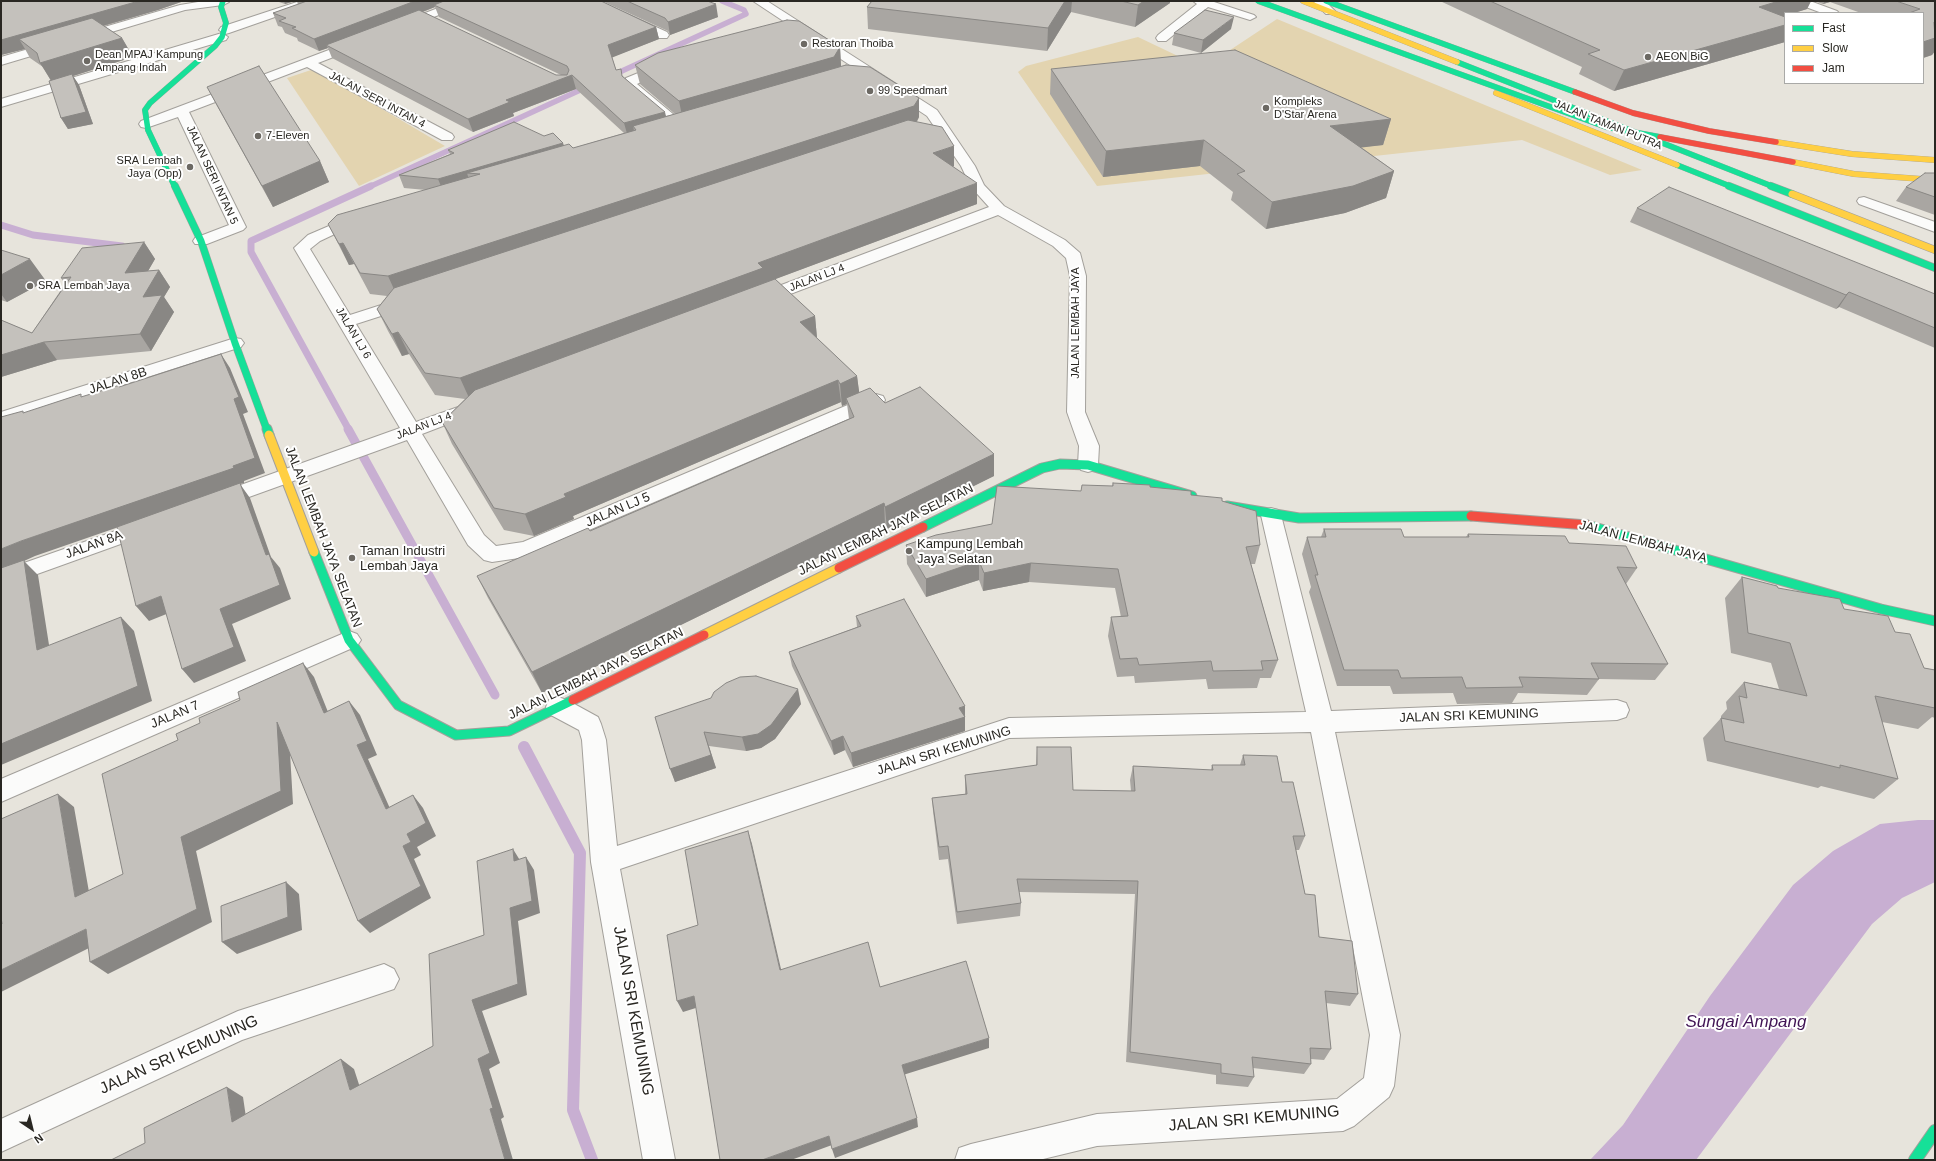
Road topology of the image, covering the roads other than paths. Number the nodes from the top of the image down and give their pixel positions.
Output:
1 (223, 1) edge
2 (311, 1) edge
3 (466, 1) edge
4 (589, 1) edge
5 (759, 1) edge
6 (1258, 1) edge
7 (1274, 1) edge
8 (1303, 1) edge
9 (1319, 1) edge
10 (1800, 1) edge
11 (1203, 2) edge
12 (1329, 5) edge
13 (1830, 12) edge
14 (425, 17) junction
15 (1250, 17) dead end
16 (439, 24) edge
17 (801, 28) junction
18 (388, 31) edge
19 (786, 32) edge
20 (224, 34) junction
21 (663, 35) dead end
22 (373, 37) edge
23 (1162, 38) dead end
24 (1, 61) edge
25 (307, 62) junction
26 (680, 62) edge
27 (869, 72) junction
28 (854, 76) edge
29 (1, 103) edge
30 (181, 110) junction
31 (695, 123) edge
32 (146, 124) junction
33 (938, 124) junction
34 (680, 127) junction
35 (923, 129) edge
36 (666, 132) edge
37 (447, 137) dead end
38 (1935, 160) edge
39 (1935, 180) edge
40 (1864, 201) dead end
41 (999, 209) junction
42 (372, 218) edge
43 (1935, 227) edge
44 (201, 241) junction
45 (1935, 250) edge
46 (1935, 268) edge
47 (420, 297) edge
48 (740, 307) edge
49 (346, 322) junction
50 (236, 343) junction
51 (878, 399) edge
52 (493, 400) edge
53 (1, 418) edge
54 (411, 431) junction
55 (1088, 465) junction
56 (285, 477) junction
57 (1204, 500) edge
58 (1218, 503) edge
59 (203, 506) edge
60 (1271, 515) junction
61 (165, 520) edge
62 (1, 579) edge
63 (1935, 621) edge
64 (349, 640) junction
65 (558, 707) junction
66 (1617, 710) dead end
67 (1321, 722) junction
68 (1, 791) edge
69 (605, 862) junction
70 (384, 979) dead end
71 (1935, 1131) edge
72 (1, 1136) edge
73 (660, 1160) edge
74 (970, 1160) edge
75 (1915, 1160) edge

1 - 20 main road
1 - 24 street
2 - 20 street
3 - 14 street
4 - 21 street
5 - 17 street, JALAN LEMBAH JAYA
6 - 39 main road, bridge
7 - 46 main road, JALAN TAMAN PUTRA
8 - 12 main road, JALAN TAMAN PUTRA
9 - 12 street
10 - 13 street
11 - 15 street
11 - 23 street
12 - 38 main road
12 - 45 main road, JALAN TAMAN PUTRA
14 - 16 street
14 - 18 street
17 - 19 street
17 - 27 street, JALAN LEMBAH JAYA
20 - 29 street
20 - 32 main road
22 - 25 street
25 - 30 street
25 - 37 street, JALAN SERI INTAN 4
26 - 34 street
27 - 28 street
27 - 33 street, JALAN LEMBAH JAYA
30 - 32 street
30 - 44 street, JALAN SERI INTAN 5
31 - 34 street
32 - 44 main road, JALAN LEMBAH JAYA SELATAN
33 - 35 street
33 - 41 street, JALAN LEMBAH JAYA
34 - 36 street
40 - 43 street
41 - 48 street, JALAN LJ 4
41 - 55 street, JALAN LEMBAH JAYA
42 - 49 street, JALAN LJ 6
44 - 50 main road, JALAN LEMBAH JAYA SELATAN
47 - 49 street
49 - 54 street, JALAN LJ 6
50 - 53 street, JALAN 8B
50 - 56 main road, JALAN LEMBAH JAYA SELATAN
51 - 54 street, JALAN LJ 5
52 - 54 street, JALAN LJ 4
54 - 56 street, JALAN LJ 4
55 - 57 main road, JALAN LEMBAH JAYA SELATAN
55 - 65 main road, JALAN LEMBAH JAYA SELATAN
56 - 59 street
56 - 64 main road, JALAN LEMBAH JAYA SELATAN
58 - 60 main road
60 - 63 main road, JALAN LEMBAH JAYA
60 - 67 street, JALAN SRI KEMUNING
61 - 62 street, JALAN 8A
64 - 65 main road, JALAN LEMBAH JAYA SELATAN
64 - 68 street, JALAN 7
65 - 69 street, JALAN SRI KEMUNING
66 - 67 street, JALAN SRI KEMUNING
67 - 69 street, JALAN SRI KEMUNING
67 - 74 street, JALAN SRI KEMUNING
69 - 73 street, JALAN SRI KEMUNING
70 - 72 street, JALAN SRI KEMUNING
71 - 75 main road

